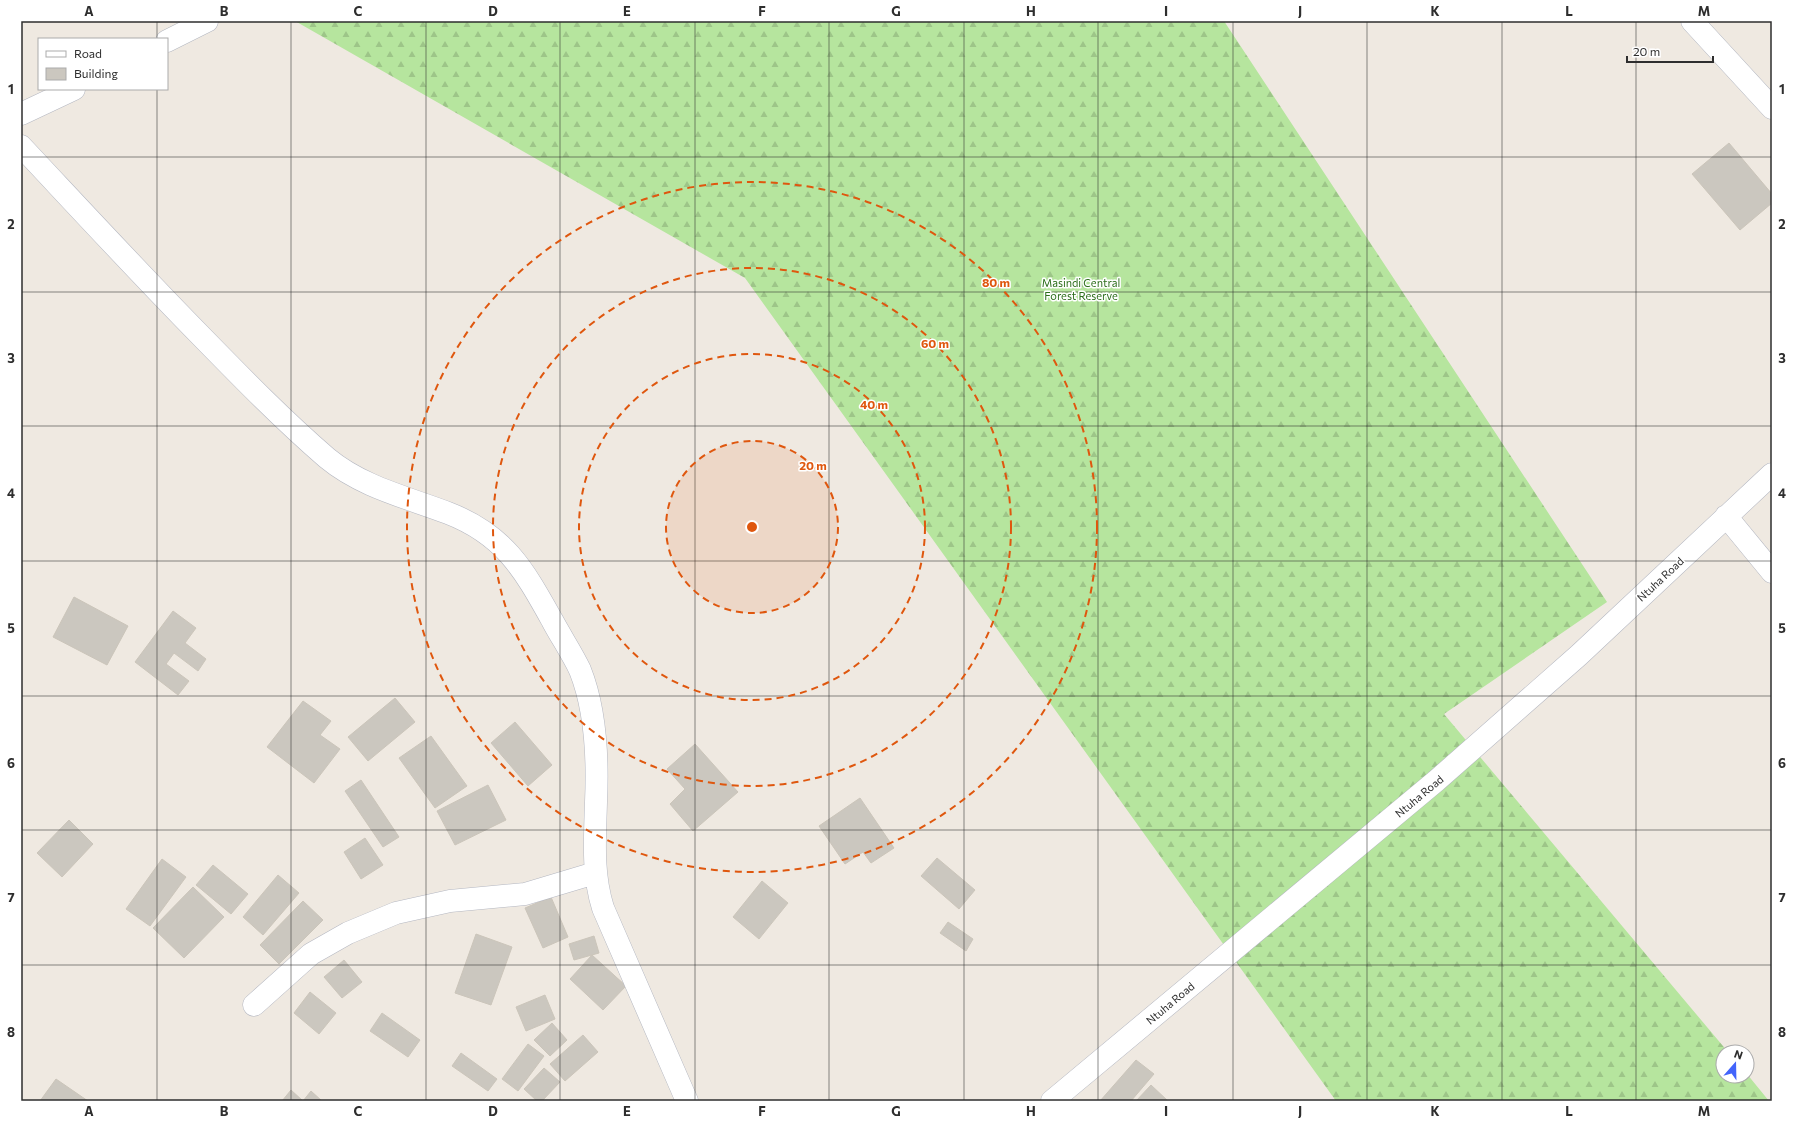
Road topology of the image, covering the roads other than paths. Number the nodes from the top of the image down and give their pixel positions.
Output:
1 (207, 21) edge
2 (1692, 21) edge
3 (168, 40) edge
4 (72, 90) edge
5 (1772, 108) edge
6 (21, 114) edge
7 (21, 146) edge
8 (1772, 474) edge
9 (1726, 516) junction
10 (1772, 572) edge
11 (595, 873) junction
12 (254, 1005) dead end
13 (687, 1101) edge
14 (1052, 1101) edge

1 - 3 street
2 - 5 street
4 - 6 street
7 - 11 street
8 - 9 street, Ntuha Road
9 - 10 street
9 - 14 street, Ntuha Road
11 - 12 street
11 - 13 street

